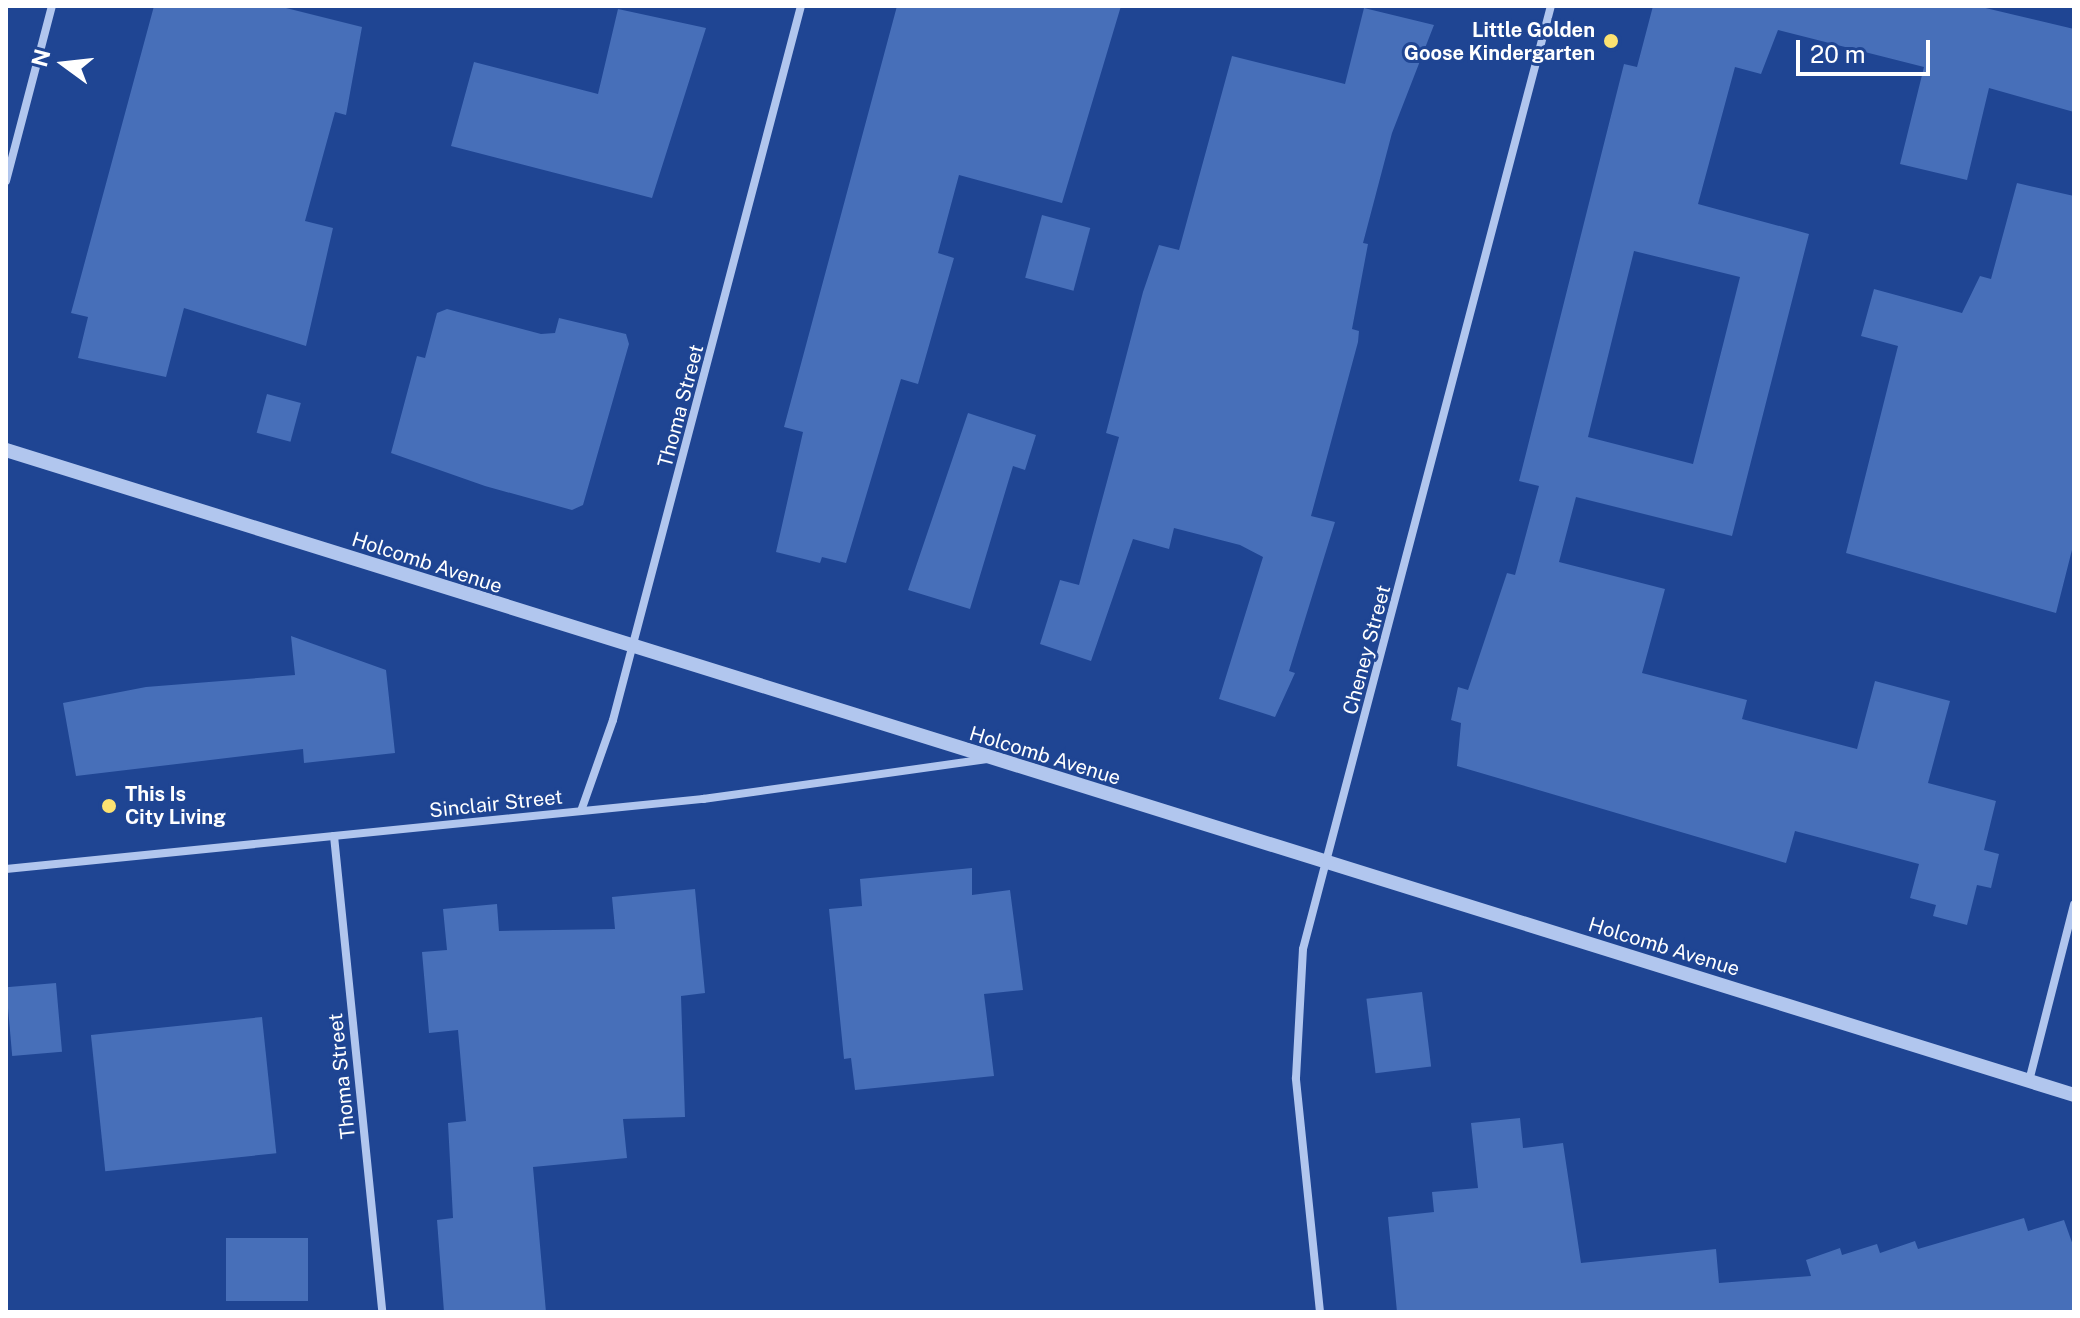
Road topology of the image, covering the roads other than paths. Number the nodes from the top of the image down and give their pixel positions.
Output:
1 (52, 6) edge
2 (801, 6) edge
3 (1551, 6) edge
4 (6, 181) edge
5 (6, 450) edge
6 (632, 650) junction
7 (987, 759) junction
8 (581, 811) junction
9 (334, 836) junction
10 (1326, 862) junction
11 (6, 869) edge
12 (2074, 905) edge
13 (2029, 1081) junction
14 (2074, 1095) edge
15 (382, 1312) edge
16 (1320, 1312) edge

1 - 4 street
2 - 6 street, Thoma Street
3 - 10 street, Cheney Street
5 - 6 street, Holcomb Avenue
6 - 7 street, Holcomb Avenue
6 - 8 street, Thoma Street
7 - 8 street, Sinclair Street
7 - 10 street, Holcomb Avenue
8 - 9 street, Sinclair Street
9 - 11 street, Sinclair Street
9 - 15 street, Thoma Street
10 - 13 street, Holcomb Avenue
10 - 16 street, Cheney Street
12 - 13 street
13 - 14 street, Holcomb Avenue

